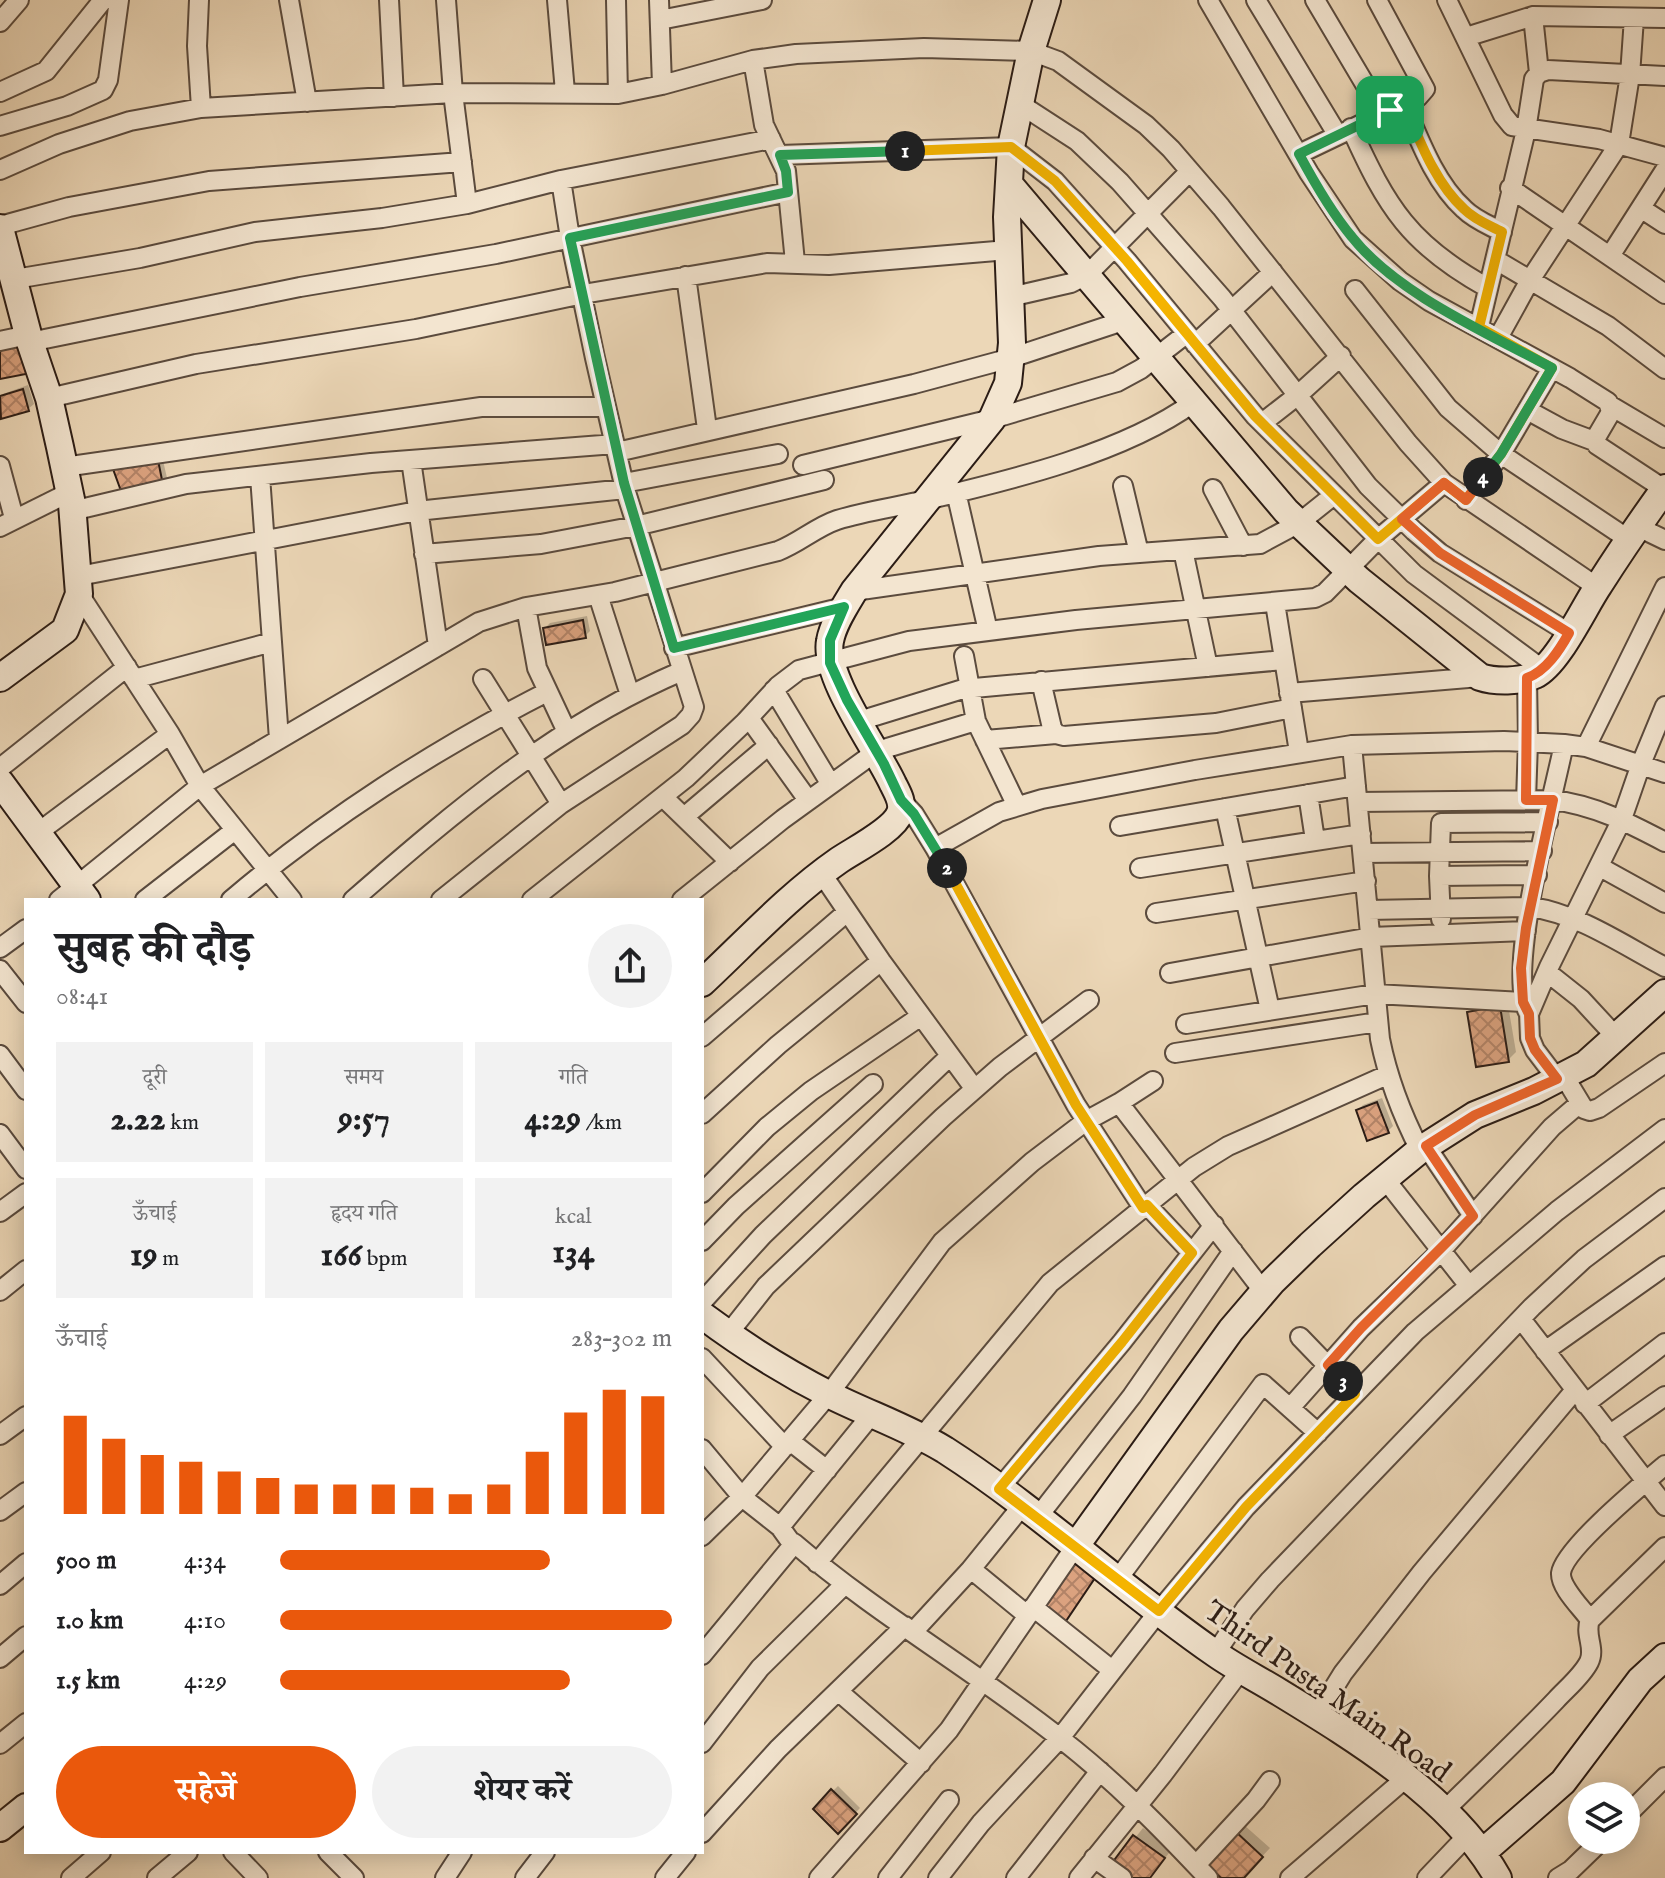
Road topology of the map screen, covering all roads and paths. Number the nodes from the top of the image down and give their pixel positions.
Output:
1 (19, 0) edge
2 (103, 0) edge
3 (119, 0) edge
4 (199, 0) edge
5 (289, 0) edge
6 (389, 0) edge
7 (446, 0) edge
8 (557, 0) edge
9 (616, 0) edge
10 (659, 0) edge
11 (762, 0) edge
12 (1208, 0) edge
13 (1256, 0) edge
14 (1315, 0) edge
15 (1377, 0) edge
16 (1447, 0) edge
17 (1045, 2) edge
18 (1540, 11) edge
19 (1634, 18) junction
20 (1665, 18) edge
21 (660, 20) junction
22 (0, 22) edge
23 (1466, 37) junction
24 (1031, 51) junction
25 (753, 60) junction
26 (1539, 73) junction
27 (1630, 75) junction
28 (1665, 76) edge
29 (662, 85) junction
30 (0, 92) edge
31 (565, 92) junction
32 (453, 93) junction
33 (618, 94) junction
34 (394, 97) junction
35 (307, 102) junction
36 (1020, 104) junction
37 (1404, 104) junction
38 (201, 108) junction
39 (1382, 113) junction
40 (0, 126) edge
41 (1526, 130) junction
42 (1344, 131) junction
43 (1619, 144) junction
44 (776, 147) junction
45 (1011, 147) junction
46 (1299, 154) junction
47 (1665, 157) edge
48 (462, 162) junction
49 (0, 170) edge
50 (1665, 170) edge
51 (1190, 171) junction
52 (561, 180) junction
53 (1009, 184) junction
54 (1510, 188) junction
55 (788, 192) junction
56 (467, 204) junction
57 (1642, 209) junction
58 (1149, 213) junction
59 (1665, 224) edge
60 (1564, 225) junction
61 (0, 227) edge
62 (1502, 232) junction
63 (570, 238) junction
64 (1115, 247) junction
65 (1008, 250) junction
66 (1610, 256) junction
67 (1496, 260) junction
68 (795, 262) junction
69 (1273, 272) junction
70 (1087, 275) junction
71 (686, 276) junction
72 (15, 279) junction
73 (1530, 280) junction
74 (1488, 288) junction
75 (1355, 290) dead end
76 (583, 294) junction
77 (1665, 294) edge
78 (1010, 297) junction
79 (1231, 310) junction
80 (1126, 320) junction
81 (1479, 327) junction
82 (29, 338) junction
83 (1498, 338) junction
84 (1191, 339) junction
85 (0, 341) edge
86 (1341, 356) junction
87 (1158, 357) junction
88 (1011, 358) junction
89 (1552, 368) junction
90 (1665, 369) edge
91 (1298, 395) junction
92 (49, 398) junction
93 (1194, 402) junction
94 (1611, 406) junction
95 (605, 407) junction
96 (1527, 410) junction
97 (992, 419) junction
98 (1262, 423) junction
99 (707, 429) junction
100 (1665, 438) edge
101 (1594, 441) junction
102 (616, 448) junction
103 (778, 454) dead end
104 (1501, 454) junction
105 (411, 460) junction
106 (803, 465) dead end
107 (0, 466) edge
108 (260, 476) junction
109 (1362, 478) junction
110 (824, 480) dead end
111 (1444, 483) junction
112 (624, 486) junction
113 (1123, 486) dead end
114 (1664, 488) edge
115 (1213, 489) dead end
116 (69, 490) junction
117 (956, 492) junction
118 (1337, 498) junction
119 (927, 500) junction
120 (1466, 500) junction
121 (417, 511) junction
122 (1402, 519) junction
123 (7, 523) edge
124 (1299, 523) junction
125 (636, 526) junction
126 (1632, 533) junction
127 (1378, 539) junction
128 (1665, 540) edge
129 (263, 541) junction
130 (1243, 546) junction
131 (1183, 550) junction
132 (1139, 553) junction
133 (424, 554) junction
134 (1347, 568) junction
135 (976, 572) junction
136 (655, 583) junction
137 (79, 585) junction
138 (1597, 587) junction
139 (1665, 587) edge
140 (598, 595) junction
141 (849, 599) junction
142 (1275, 603) junction
143 (526, 607) junction
144 (1194, 610) junction
145 (988, 631) junction
146 (1569, 633) junction
147 (272, 642) junction
148 (438, 646) junction
149 (674, 648) junction
150 (964, 656) dead end
151 (1284, 660) junction
152 (830, 663) junction
153 (1208, 667) junction
154 (3, 669) edge
155 (682, 671) junction
156 (131, 673) junction
157 (1535, 673) junction
158 (1480, 677) junction
159 (483, 679) dead end
160 (1041, 681) junction
161 (971, 688) junction
162 (774, 690) junction
163 (547, 692) junction
164 (630, 695) junction
165 (1291, 700) junction
166 (1665, 706) edge
167 (504, 714) junction
168 (749, 718) junction
169 (859, 721) junction
170 (976, 721) junction
171 (567, 732) junction
172 (170, 734) junction
173 (1056, 734) junction
174 (279, 739) junction
175 (985, 740) junction
176 (1528, 742) junction
177 (1564, 744) junction
178 (769, 745) junction
179 (1352, 745) junction
180 (1586, 747) junction
181 (877, 751) junction
182 (1299, 752) junction
183 (532, 754) junction
184 (1641, 764) junction
185 (0, 768) edge
186 (1665, 773) edge
187 (830, 783) junction
188 (200, 786) junction
189 (3, 792) edge
190 (1308, 794) junction
191 (1357, 794) junction
192 (663, 797) junction
193 (808, 800) junction
194 (901, 800) junction
195 (1526, 800) junction
196 (1553, 800) junction
197 (561, 804) junction
198 (1017, 806) junction
199 (1225, 808) junction
200 (684, 817) junction
201 (1622, 819) junction
202 (1548, 822) junction
203 (1120, 826) dead end
204 (235, 830) junction
205 (36, 834) junction
206 (1361, 834) junction
207 (1315, 840) junction
208 (1665, 842) edge
209 (935, 848) junction
210 (1542, 851) junction
211 (1440, 852) junction
212 (1235, 853) junction
213 (1363, 853) junction
214 (730, 862) junction
215 (1600, 867) junction
216 (1140, 868) dead end
217 (266, 870) junction
218 (822, 874) junction
219 (1537, 875) junction
220 (1439, 876) junction
221 (1366, 881) junction
222 (74, 895) edge
223 (148, 898) edge
224 (233, 898) edge
225 (290, 898) edge
226 (355, 898) edge
227 (444, 898) edge
228 (535, 898) edge
229 (685, 898) edge
230 (1244, 900) junction
231 (1665, 903) edge
232 (1531, 907) junction
233 (1440, 908) junction
234 (1368, 910) junction
235 (847, 912) junction
236 (1156, 913) dead end
237 (1574, 919) junction
238 (24, 930) edge
239 (1526, 931) junction
240 (1442, 934) junction
241 (1371, 937) junction
242 (0, 948) edge
243 (1257, 957) junction
244 (881, 961) junction
245 (1665, 967) edge
246 (0, 970) edge
247 (1547, 972) junction
248 (1170, 973) dead end
249 (704, 981) edge
250 (1665, 993) edge
251 (1375, 994) junction
252 (24, 1000) edge
253 (1089, 1000) dead end
254 (1526, 1008) junction
255 (1270, 1010) junction
256 (921, 1016) junction
257 (1378, 1022) junction
258 (1186, 1024) dead end
259 (704, 1035) edge
260 (1039, 1038) junction
261 (1617, 1038) junction
262 (1175, 1053) dead end
263 (0, 1055) edge
264 (950, 1056) junction
265 (1665, 1063) edge
266 (1387, 1075) junction
267 (1560, 1078) junction
268 (1153, 1081) dead end
269 (873, 1084) dead end
270 (24, 1087) edge
271 (974, 1088) junction
272 (1119, 1103) junction
273 (1580, 1103) junction
274 (704, 1112) edge
275 (1086, 1121) junction
276 (1665, 1129) edge
277 (0, 1134) edge
278 (1423, 1148) junction
279 (24, 1166) edge
280 (1179, 1179) junction
281 (1385, 1179) junction
282 (704, 1191) edge
283 (24, 1194) edge
284 (1665, 1198) edge
285 (1145, 1206) junction
286 (0, 1212) edge
287 (1473, 1216) junction
288 (1214, 1225) junction
289 (704, 1239) edge
290 (1233, 1251) junction
291 (1440, 1252) junction
292 (1192, 1253) junction
293 (1665, 1266) edge
294 (24, 1272) edge
295 (1469, 1286) junction
296 (0, 1291) edge
297 (1264, 1292) junction
298 (704, 1300) edge
299 (704, 1316) edge
300 (1521, 1319) junction
301 (728, 1334) junction
302 (1300, 1337) dead end
303 (1665, 1343) edge
304 (1545, 1351) junction
305 (704, 1360) edge
306 (1328, 1365) junction
307 (829, 1394) junction
308 (1355, 1394) junction
309 (1665, 1396) edge
310 (1580, 1397) junction
311 (1290, 1408) junction
312 (872, 1414) junction
313 (24, 1417) edge
314 (1318, 1433) junction
315 (0, 1435) edge
316 (1609, 1435) junction
317 (921, 1438) junction
318 (787, 1444) junction
319 (704, 1451) edge
320 (1665, 1465) edge
321 (827, 1470) junction
322 (1645, 1482) junction
323 (999, 1489) junction
324 (24, 1493) edge
325 (742, 1497) junction
326 (1665, 1506) edge
327 (0, 1511) edge
328 (1030, 1512) junction
329 (780, 1527) junction
330 (704, 1534) edge
331 (794, 1543) junction
332 (1075, 1547) junction
333 (1665, 1547) edge
334 (817, 1563) junction
335 (24, 1565) edge
336 (971, 1569) junction
337 (1117, 1580) junction
338 (845, 1584) junction
339 (0, 1585) edge
340 (1030, 1611) junction
341 (1159, 1611) junction
342 (1590, 1620) junction
343 (909, 1629) junction
344 (24, 1638) edge
345 (704, 1653) edge
346 (1215, 1654) junction
347 (1665, 1657) edge
348 (0, 1658) edge
349 (1112, 1670) junction
350 (1241, 1670) junction
351 (981, 1682) junction
352 (838, 1691) junction
353 (1317, 1715) junction
354 (24, 1725) edge
355 (1060, 1738) junction
356 (704, 1740) edge
357 (0, 1744) edge
358 (921, 1763) junction
359 (1100, 1771) junction
360 (1665, 1777) edge
361 (1406, 1778) junction
362 (1270, 1781) dead end
363 (949, 1800) dead end
364 (1640, 1802) edge
365 (1137, 1807) junction
366 (24, 1809) edge
367 (1444, 1811) junction
368 (0, 1828) edge
369 (704, 1828) edge
370 (1476, 1844) junction
371 (99, 1854) edge
372 (186, 1854) edge
373 (235, 1854) edge
374 (330, 1854) edge
375 (461, 1854) edge
376 (543, 1854) edge
377 (684, 1854) edge
378 (1588, 1854) edge
379 (1094, 1858) junction
380 (1202, 1872) edge
381 (254, 1877) edge
382 (71, 1878) edge
383 (157, 1878) edge
384 (354, 1878) edge
385 (445, 1878) edge
386 (525, 1878) edge
387 (665, 1878) edge
388 (819, 1878) edge
389 (888, 1878) edge
390 (938, 1878) edge
391 (1016, 1878) edge
392 (1079, 1878) edge
393 (1122, 1878) edge
394 (1290, 1878) edge
395 (1427, 1878) edge
396 (1498, 1878) edge
397 (1558, 1878) edge

1 - 22 street
2 - 30 street
3 - 40 street
4 - 38 street
5 - 35 street
6 - 34 street
7 - 32 street
8 - 31 street
9 - 33 street
10 - 21 street
11 - 21 street
12 - 46 street
13 - 42 street
14 - 39 street
15 - 37 street
16 - 23 street
17 - 24 street
18 - 19 street
18 - 23 street
18 - 26 street
19 - 20 street
19 - 27 street
21 - 29 street
23 - 41 street
24 - 25 street
24 - 36 street
24 - 51 street
25 - 29 street
25 - 44 street
26 - 27 street
26 - 41 street
27 - 28 street
27 - 43 street
29 - 33 street
31 - 32 street
31 - 33 street
32 - 34 street
32 - 48 street
34 - 35 street
35 - 38 street
36 - 45 street
36 - 58 street
37 - 39 street
37 - 62 street
38 - 49 street
39 - 42 street
41 - 43 street
41 - 54 street
42 - 46 street
42 - 74 street
43 - 47 street
43 - 60 street
44 - 45 street
44 - 52 street
44 - 55 street
45 - 53 street
45 - 64 street
46 - 81 street
48 - 56 street
48 - 61 street
50 - 57 street
51 - 58 street
51 - 69 street
52 - 56 street
52 - 63 street
53 - 65 street
53 - 70 street
54 - 60 street
54 - 62 street
55 - 63 street
55 - 68 street
56 - 72 street
57 - 59 street
57 - 66 street
58 - 64 street
58 - 79 street
60 - 66 street
60 - 73 street
61 - 72 street
62 - 67 street
63 - 76 street
63 - 82 street
64 - 70 street
64 - 84 street
65 - 68 street
65 - 78 street
66 - 77 street
67 - 73 street
67 - 74 street
68 - 71 street
69 - 79 street
69 - 86 street
70 - 78 street
70 - 80 street
71 - 76 street
71 - 99 street
72 - 82 street
73 - 83 street
73 - 90 street
74 - 81 street
75 - 104 street
76 - 92 street
76 - 95 street
78 - 88 street
79 - 84 street
79 - 91 street
80 - 87 street
80 - 88 street
81 - 83 street
82 - 85 street
82 - 92 street
83 - 89 street
84 - 87 street
84 - 98 street
86 - 91 street
86 - 111 street
87 - 93 street
87 - 97 street
88 - 97 street
88 - 99 street
89 - 94 street
89 - 96 street
91 - 98 street
91 - 109 street
92 - 116 street
93 - 117 street
93 - 124 street
94 - 100 street
94 - 101 street
95 - 102 street
95 - 116 street
96 - 101 street
96 - 104 street
97 - 106 street
97 - 119 street
98 - 118 street
99 - 102 street
101 - 114 street
102 - 105 street
102 - 112 street
103 - 112 street
104 - 120 street
104 - 126 street
105 - 108 street
105 - 121 street
107 - 123 street
108 - 116 street
108 - 129 street
109 - 118 street
109 - 122 street
110 - 125 street
111 - 120 street
111 - 122 street
112 - 121 street
112 - 125 street
113 - 132 street
114 - 126 street
115 - 130 street
116 - 123 street
116 - 137 street
117 - 119 street
117 - 135 street
118 - 124 street
118 - 127 street
119 - 136 street
119 - 141 street
120 - 138 street
121 - 129 street
121 - 133 street
122 - 127 street
122 - 146 street
124 - 130 street
124 - 134 street
125 - 133 street
125 - 136 street
126 - 128 street
126 - 138 street
127 - 134 street
127 - 157 street
129 - 137 street
129 - 147 street
130 - 131 street
131 - 132 street
131 - 144 street
132 - 135 street
133 - 148 street
134 - 142 street
134 - 158 street
135 - 141 street
135 - 145 street
136 - 140 street
136 - 149 street
137 - 154 street
137 - 156 street
138 - 146 street
139 - 180 street
140 - 143 street
140 - 164 street
141 - 149 street
141 - 152 street
142 - 144 street
142 - 151 street
143 - 148 street
143 - 163 street
144 - 145 street
144 - 153 street
145 - 152 street
146 - 157 street
147 - 156 street
147 - 174 street
148 - 174 street
149 - 155 street
150 - 161 street
151 - 153 street
151 - 165 street
152 - 162 street
152 - 169 street
153 - 160 street
155 - 164 street
155 - 197 street
156 - 172 street
156 - 185 street
157 - 158 street
157 - 176 street
158 - 165 street
159 - 167 street
160 - 161 street
160 - 173 street
161 - 169 street
161 - 170 street
162 - 168 street
162 - 187 street
163 - 167 street
163 - 171 street
164 - 171 street
165 - 173 street
165 - 182 street
166 - 184 street
167 - 183 street
167 - 217 street
168 - 178 street
168 - 192 street
169 - 181 street
170 - 175 street
170 - 181 street
171 - 183 street
172 - 188 street
172 - 205 street
173 - 175 street
174 - 188 street
175 - 198 street
176 - 177 street
176 - 179 street
176 - 195 street
177 - 180 street
177 - 196 street
178 - 193 street
178 - 200 street
179 - 182 street
179 - 191 street
180 - 184 street
181 - 187 street
181 - 194 street
182 - 198 street
183 - 197 street
183 - 226 street
184 - 186 street
184 - 201 street
187 - 193 street
188 - 204 street
188 - 222 street
189 - 205 street
190 - 191 street
190 - 199 street
190 - 207 street
191 - 195 street
191 - 206 street
192 - 200 street
192 - 228 street
193 - 214 street
194 - 209 street
194 - 218 street
195 - 196 street
196 - 201 street
196 - 202 street
197 - 227 street
198 - 209 street
199 - 203 street
199 - 212 street
200 - 214 street
201 - 208 street
201 - 215 street
202 - 210 street
202 - 211 street
204 - 217 street
204 - 223 street
205 - 222 street
206 - 207 street
206 - 213 street
207 - 212 street
209 - 260 street
210 - 211 street
210 - 219 street
211 - 213 street
211 - 220 street
212 - 216 street
212 - 230 street
213 - 221 street
214 - 229 street
215 - 231 street
215 - 237 street
217 - 224 street
217 - 225 street
218 - 235 street
218 - 249 street
219 - 220 street
219 - 232 street
220 - 233 street
221 - 230 street
221 - 234 street
230 - 236 street
230 - 243 street
232 - 233 street
232 - 237 street
232 - 239 street
233 - 234 street
233 - 240 street
234 - 241 street
235 - 244 street
235 - 259 street
237 - 245 street
237 - 247 street
238 - 242 street
239 - 240 street
239 - 254 street
240 - 241 street
241 - 243 street
241 - 251 street
243 - 248 street
243 - 255 street
244 - 256 street
244 - 274 street
246 - 252 street
247 - 254 street
247 - 261 street
250 - 261 street
251 - 254 street
251 - 255 street
251 - 257 street
253 - 260 street
254 - 267 street
255 - 258 street
256 - 264 street
256 - 282 street
257 - 262 street
257 - 266 street
260 - 271 street
260 - 275 street
261 - 267 street
263 - 270 street
264 - 271 street
264 - 298 street
265 - 273 street
266 - 278 street
266 - 280 street
267 - 273 street
267 - 278 street
268 - 272 street
269 - 289 street
271 - 301 street
272 - 275 street
272 - 280 street
273 - 287 street
275 - 285 street
275 - 307 street
276 - 295 street
277 - 279 street
278 - 281 street
278 - 287 street
280 - 285 street
280 - 288 street
281 - 291 street
281 - 297 street
283 - 286 street
284 - 300 street
285 - 292 street
285 - 317 street
287 - 291 street
288 - 290 street
288 - 292 street
290 - 297 street
290 - 328 street
291 - 295 street
291 - 306 street
292 - 323 street
293 - 304 street
294 - 296 street
295 - 308 street
297 - 332 street
299 - 301 street, Third Pusta Main Road
300 - 304 street
300 - 346 street
301 - 307 street, Third Pusta Main Road
302 - 306 street
303 - 310 street
304 - 310 street
305 - 318 street
306 - 308 street
306 - 311 street
307 - 312 street, Third Pusta Main Road
307 - 318 street
308 - 314 street
309 - 316 street
310 - 316 street
310 - 353 street
311 - 314 street
311 - 337 street
312 - 317 street, Third Pusta Main Road
312 - 321 street
313 - 315 street
314 - 341 street
316 - 322 street
317 - 323 street, Third Pusta Main Road
317 - 334 street
318 - 321 street
318 - 325 street
319 - 325 street
320 - 322 street
321 - 329 street
322 - 326 street
322 - 342 street
323 - 328 street, Third Pusta Main Road
324 - 327 street
325 - 329 street
325 - 330 street
328 - 332 street, Third Pusta Main Road
328 - 336 street
329 - 331 street
331 - 334 street
331 - 345 street
332 - 337 street, Third Pusta Main Road
332 - 340 street
333 - 342 street
334 - 338 street
335 - 339 street
336 - 340 street
336 - 343 street
337 - 341 street, Third Pusta Main Road
338 - 343 street
338 - 356 street
340 - 349 street
340 - 351 street
341 - 346 street, Third Pusta Main Road
341 - 349 street
342 - 367 street
343 - 351 street
343 - 352 street
344 - 348 street
346 - 350 street, Third Pusta Main Road
347 - 370 street
349 - 355 street
350 - 353 street, Third Pusta Main Road
350 - 365 street
351 - 355 street
351 - 358 street
352 - 358 street
352 - 369 street
353 - 361 street, Third Pusta Main Road
354 - 357 street
355 - 359 street
355 - 390 street
358 - 388 street
359 - 365 street
359 - 391 street
360 - 364 street
361 - 367 street, Third Pusta Main Road
361 - 394 street
362 - 380 street
363 - 389 street
365 - 379 street
365 - 380 street
366 - 368 street
367 - 370 street, Third Pusta Main Road
370 - 395 street
370 - 396 street, Third Pusta Main Road
371 - 382 street
372 - 383 street
373 - 381 street
374 - 384 street
375 - 385 street
376 - 386 street
377 - 387 street
378 - 397 street
379 - 392 street
379 - 393 street

